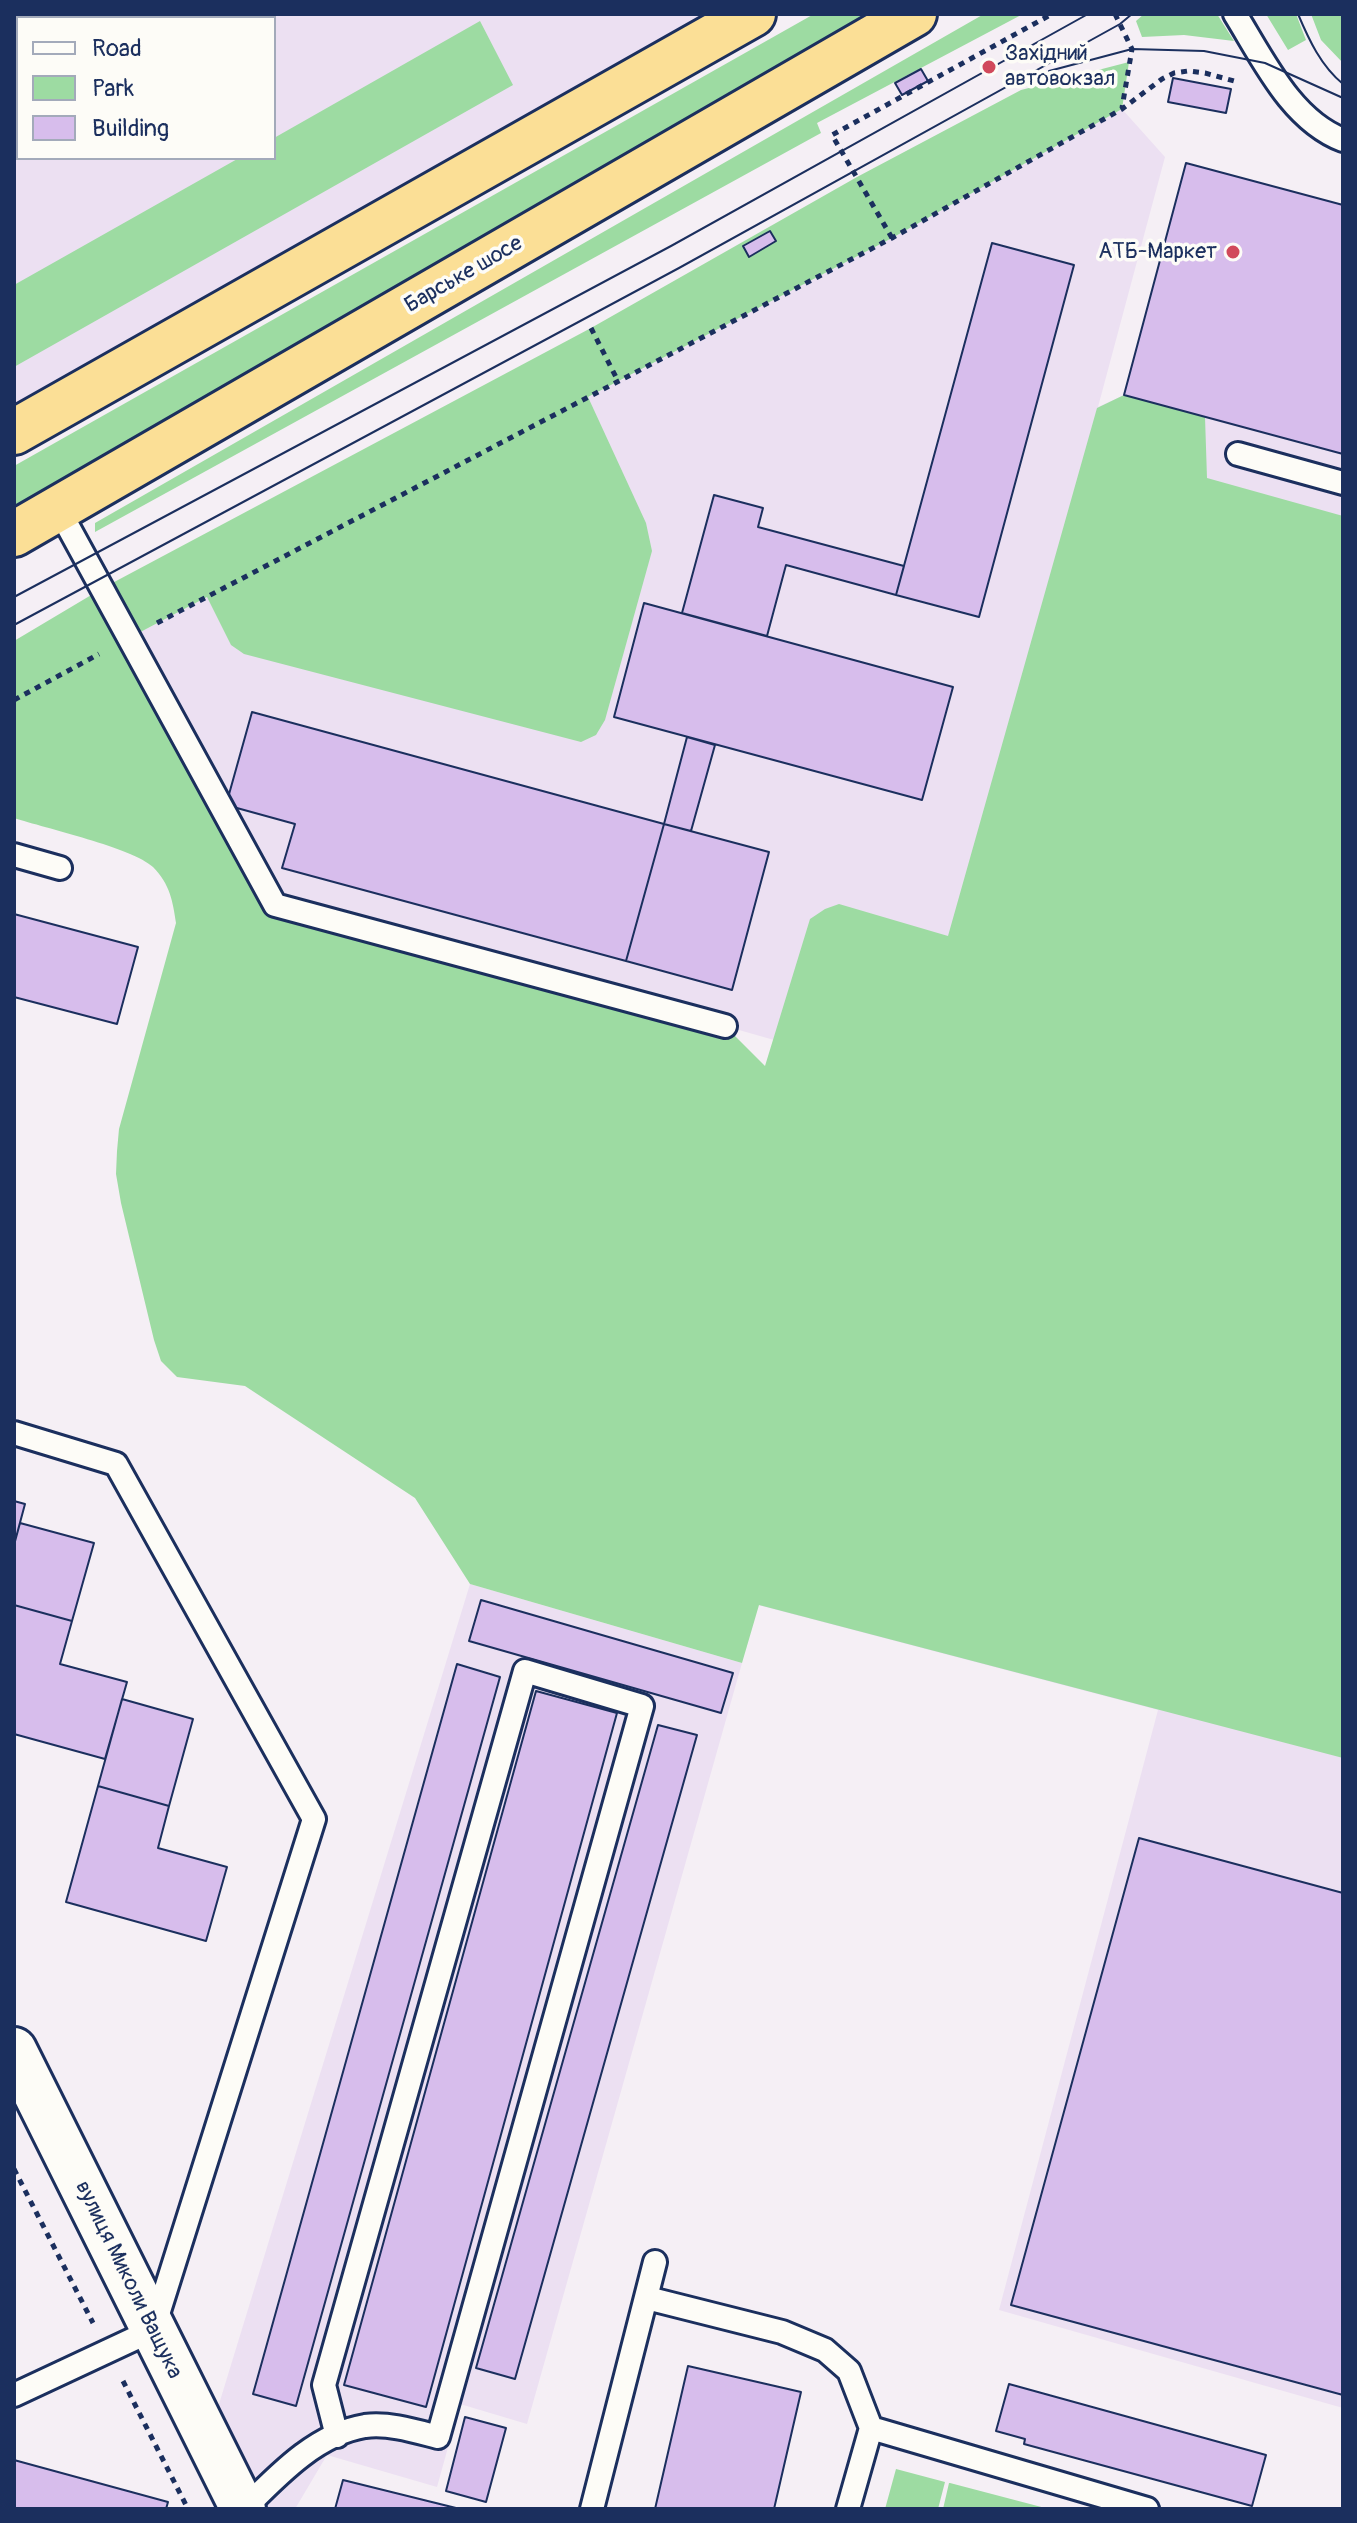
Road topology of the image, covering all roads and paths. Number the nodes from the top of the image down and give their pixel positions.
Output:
1 (753, 14) edge
2 (914, 14) edge
3 (1052, 14) edge
4 (1115, 14) edge
5 (1235, 14) edge
6 (1238, 82) dead end
7 (1122, 109) junction
8 (1343, 140) edge
9 (892, 238) junction
10 (591, 328) dead end
11 (618, 381) junction
12 (14, 432) edge
13 (1238, 454) dead end
14 (1343, 483) edge
15 (59, 510) junction
16 (14, 534) edge
17 (129, 638) junction
18 (14, 700) edge
19 (14, 855) edge
20 (60, 868) dead end
21 (725, 1026) dead end
22 (14, 1433) edge
23 (14, 2050) edge
24 (655, 2262) dead end
25 (647, 2298) junction
26 (153, 2330) junction
27 (14, 2395) edge
28 (871, 2428) junction
29 (337, 2436) junction
30 (243, 2509) edge
31 (592, 2509) edge
32 (848, 2509) edge
33 (1147, 2509) edge

1 - 12 highway
2 - 15 highway, Барське шосе
3 - 9 path
4 - 7 path
5 - 8 lane
6 - 7 path
7 - 9 path
9 - 11 path
10 - 11 path
11 - 17 path
13 - 14 lane
15 - 16 highway, Барське шосе
15 - 17 lane
17 - 18 path
17 - 21 lane
19 - 20 lane
22 - 26 lane
23 - 26 street, вулиця Миколи Ващука
24 - 25 lane
25 - 28 lane
25 - 31 lane
26 - 27 lane
26 - 30 street, вулиця Миколи Ващука
28 - 32 lane
28 - 33 lane
29 - 29 lane
29 - 30 lane

